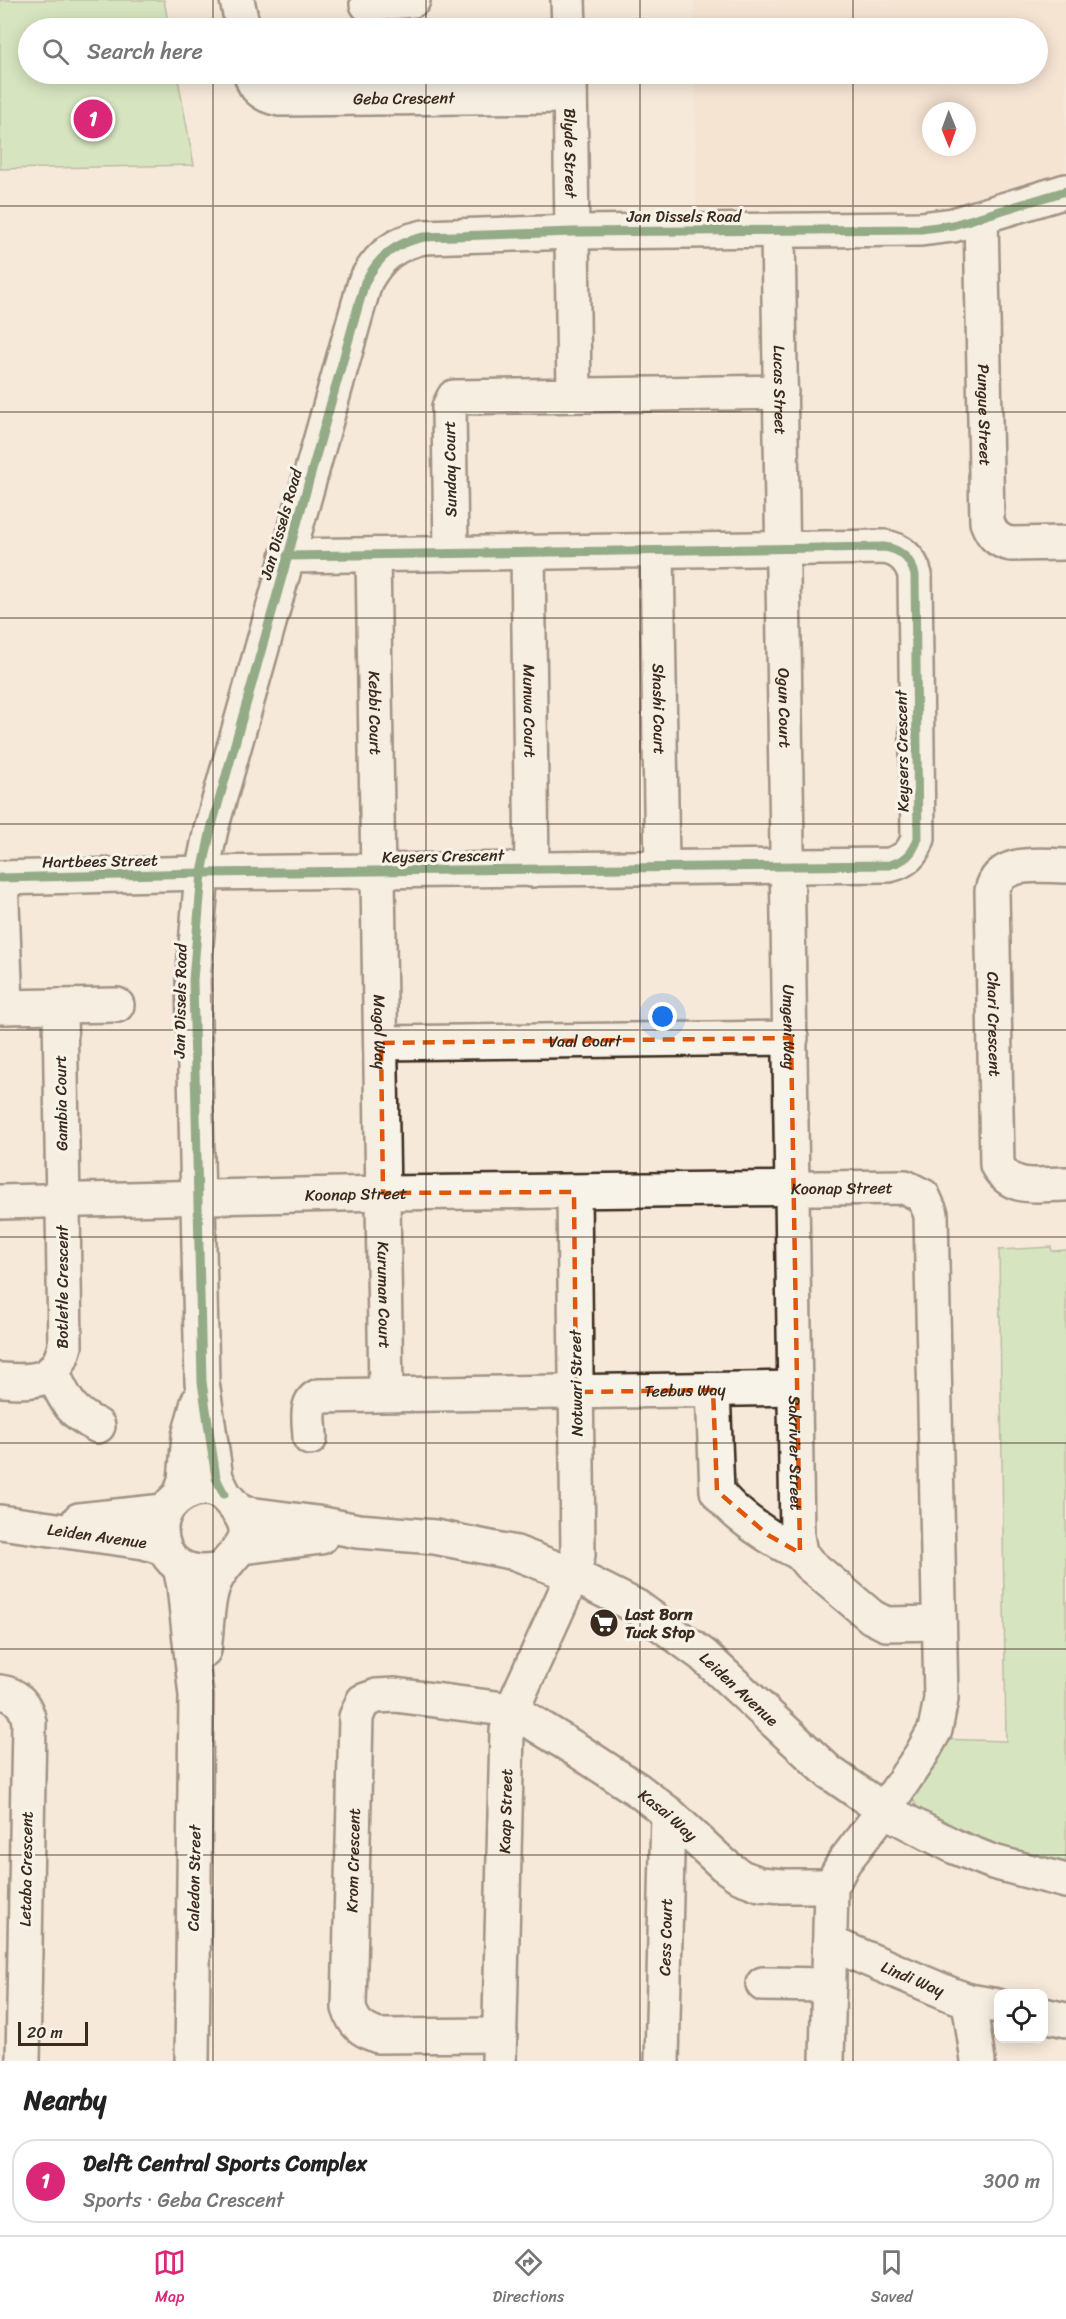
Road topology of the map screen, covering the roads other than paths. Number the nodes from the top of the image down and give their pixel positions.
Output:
1 (237, 0) edge
2 (413, 0) edge
3 (568, 0) edge
4 (368, 11) edge
5 (241, 18) edge
6 (569, 18) edge
7 (254, 84) edge
8 (570, 85) edge
9 (381, 86) edge
10 (1066, 191) edge
11 (981, 217) junction
12 (778, 231) junction
13 (573, 232) junction
14 (781, 392) junction
15 (574, 395) junction
16 (1066, 543) edge
17 (784, 549) junction
18 (657, 550) junction
19 (528, 552) junction
20 (451, 554) junction
21 (374, 555) junction
22 (287, 556) junction
23 (788, 866) junction
24 (1066, 866) edge
25 (662, 868) junction
26 (532, 870) junction
27 (378, 872) junction
28 (202, 873) junction
29 (1, 878) edge
30 (117, 1005) dead end
31 (60, 1006) junction
32 (3, 1007) edge
33 (791, 1038) junction
34 (381, 1043) junction
35 (1066, 1184) edge
36 (793, 1189) junction
37 (574, 1192) junction
38 (383, 1193) junction
39 (197, 1197) junction
40 (62, 1200) junction
41 (0, 1202) edge
42 (52, 1372) junction
43 (0, 1380) edge
44 (202, 1382) junction
45 (795, 1389) junction
46 (713, 1390) junction
47 (576, 1392) junction
48 (386, 1394) junction
49 (98, 1426) dead end
50 (310, 1438) dead end
51 (172, 1503) junction
52 (232, 1503) junction
53 (15, 1524) edge
54 (358, 1531) junction
55 (800, 1553) junction
56 (172, 1557) junction
57 (232, 1558) junction
58 (573, 1575) junction
59 (939, 1623) junction
60 (0, 1692) edge
61 (196, 1696) junction
62 (512, 1710) junction
63 (884, 1810) junction
64 (668, 1814) junction
65 (13, 1851) edge
66 (1066, 1881) edge
67 (831, 1886) junction
68 (830, 1943) junction
69 (763, 1984) dead end
70 (829, 1985) junction
71 (984, 2004) edge
72 (12, 2014) edge
73 (1048, 2016) edge
74 (1066, 2020) edge
75 (500, 2048) edge
76 (23, 2061) edge
77 (192, 2061) edge
78 (662, 2061) edge
79 (827, 2061) edge
80 (978, 2061) edge

1 - 5 street
2 - 4 street
3 - 6 street
7 - 9 street, Geba Crescent
8 - 9 street, Geba Crescent
8 - 13 street, Blyde Street
10 - 11 street, Jan Dissels Road
11 - 12 street, Jan Dissels Road
11 - 16 street, Pungue Street
12 - 13 street, Jan Dissels Road
12 - 14 street, Lucas Street
13 - 15 street
13 - 22 street, Jan Dissels Road
14 - 15 street, Sunday Court
14 - 17 street, Lucas Street
15 - 20 street, Sunday Court
17 - 18 street, Keysers Crescent
17 - 23 street, Ogun Court
17 - 23 street, Keysers Crescent
18 - 19 street, Keysers Crescent
18 - 25 street, Shashi Court
19 - 20 street, Keysers Crescent
19 - 26 street, Munwa Court
20 - 21 street, Keysers Crescent
21 - 22 street, Keysers Crescent
21 - 27 street, Kebbi Court
22 - 28 street, Jan Dissels Road
23 - 25 street, Keysers Crescent
23 - 33 street, Umgeni Way
24 - 35 street, Chari Crescent
25 - 26 street, Keysers Crescent
26 - 27 street, Keysers Crescent
27 - 28 street, Keysers Crescent
27 - 34 street, Magol Way
28 - 29 street, Hartbees Street
28 - 39 street, Jan Dissels Road
29 - 32 street
30 - 31 street
31 - 32 street
31 - 40 street, Gambia Court
33 - 34 street, Vaal Court
33 - 36 street, Umgeni Way
34 - 38 street, Magol Way
36 - 37 street, Koonap Street
36 - 45 street, Sakrivier Street
36 - 59 street, Koonap Street
37 - 38 street, Koonap Street
37 - 47 street, Notwari Street
38 - 39 street, Koonap Street
38 - 48 street, Kuruman Court
39 - 40 street, Botletle Crescent
39 - 44 street, Jan Dissels Road
40 - 41 street, Botletle Crescent
40 - 42 street, Botletle Crescent
42 - 43 street, Botletle Crescent
42 - 49 street, Botletle Crescent
44 - 51 street, Jan Dissels Road
44 - 52 street, Jan Dissels Road
45 - 46 street, Teebus Way
45 - 55 street, Sakrivier Street
46 - 47 street, Teebus Way
46 - 55 street
47 - 48 street
47 - 58 street, Notwari Street
48 - 50 street
51 - 52 street
51 - 53 street, Leiden Avenue
51 - 56 street
52 - 54 street, Leiden Avenue
52 - 57 street
53 - 56 street, Leiden Avenue
54 - 57 street, Leiden Avenue
54 - 58 street, Leiden Avenue
55 - 59 street
56 - 57 street
56 - 61 street, Caledon Street
57 - 61 street, Caledon Street
58 - 62 street, Kaap Street
58 - 63 street, Leiden Avenue
59 - 63 street, Koonap Street
60 - 65 street, Letaba Crescent
61 - 77 street, Caledon Street
62 - 64 street, Kasai Way
62 - 75 street, Kaap Street
62 - 75 street, Krom Crescent
63 - 66 street, Leiden Avenue
63 - 67 street, Koonap Street
64 - 67 street, Kasai Way
64 - 78 street, Cess Court
65 - 72 street, Letaba Crescent
67 - 68 street
68 - 70 street
68 - 71 street, Lindi Way
69 - 70 street
70 - 79 street
71 - 80 street
72 - 76 street, Letaba Crescent
73 - 74 street

